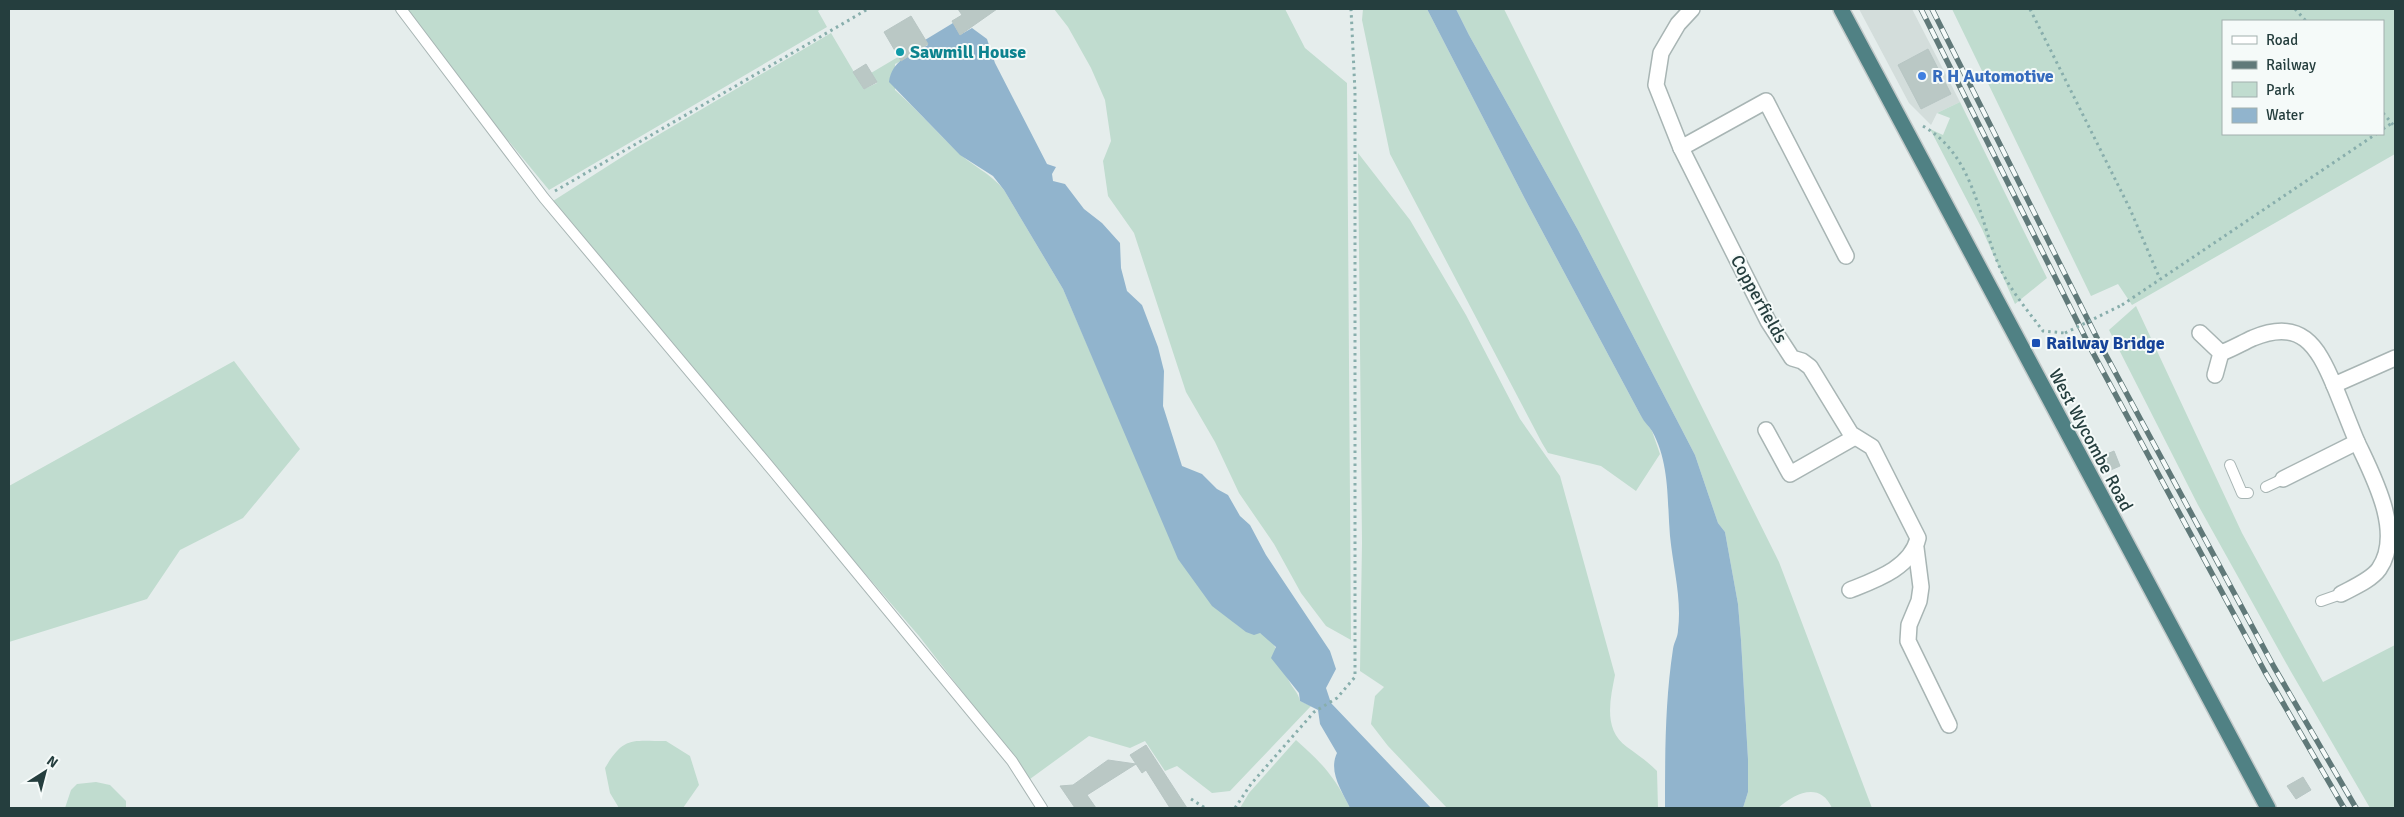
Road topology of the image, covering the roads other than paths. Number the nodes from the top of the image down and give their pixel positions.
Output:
1 (401, 9) edge
2 (1692, 9) edge
3 (1841, 9) edge
4 (1681, 148) junction
5 (1846, 256) dead end
6 (2200, 333) dead end
7 (2221, 354) junction
8 (2395, 358) edge
9 (2215, 375) dead end
10 (2334, 385) junction
11 (1766, 430) dead end
12 (1855, 437) junction
13 (2357, 442) junction
14 (2230, 465) dead end
15 (2283, 479) joint
16 (2266, 487) dead end
17 (2248, 493) dead end
18 (1916, 548) junction
19 (2391, 555) edge
20 (1850, 590) dead end
21 (2341, 594) joint
22 (2321, 601) dead end
23 (1949, 725) dead end
24 (1042, 808) edge
25 (2268, 808) edge

1 - 24 lane
2 - 4 street, Copperfields
3 - 25 highway, West Wycombe Road
4 - 5 street
4 - 12 street, Copperfields
6 - 7 street
7 - 9 street
7 - 10 street
8 - 10 street
10 - 13 street
11 - 12 street
12 - 18 street, Copperfields
13 - 15 street
13 - 19 street
14 - 17 lane
15 - 16 lane
18 - 20 street
18 - 23 street, Copperfields
19 - 21 street
21 - 22 lane

